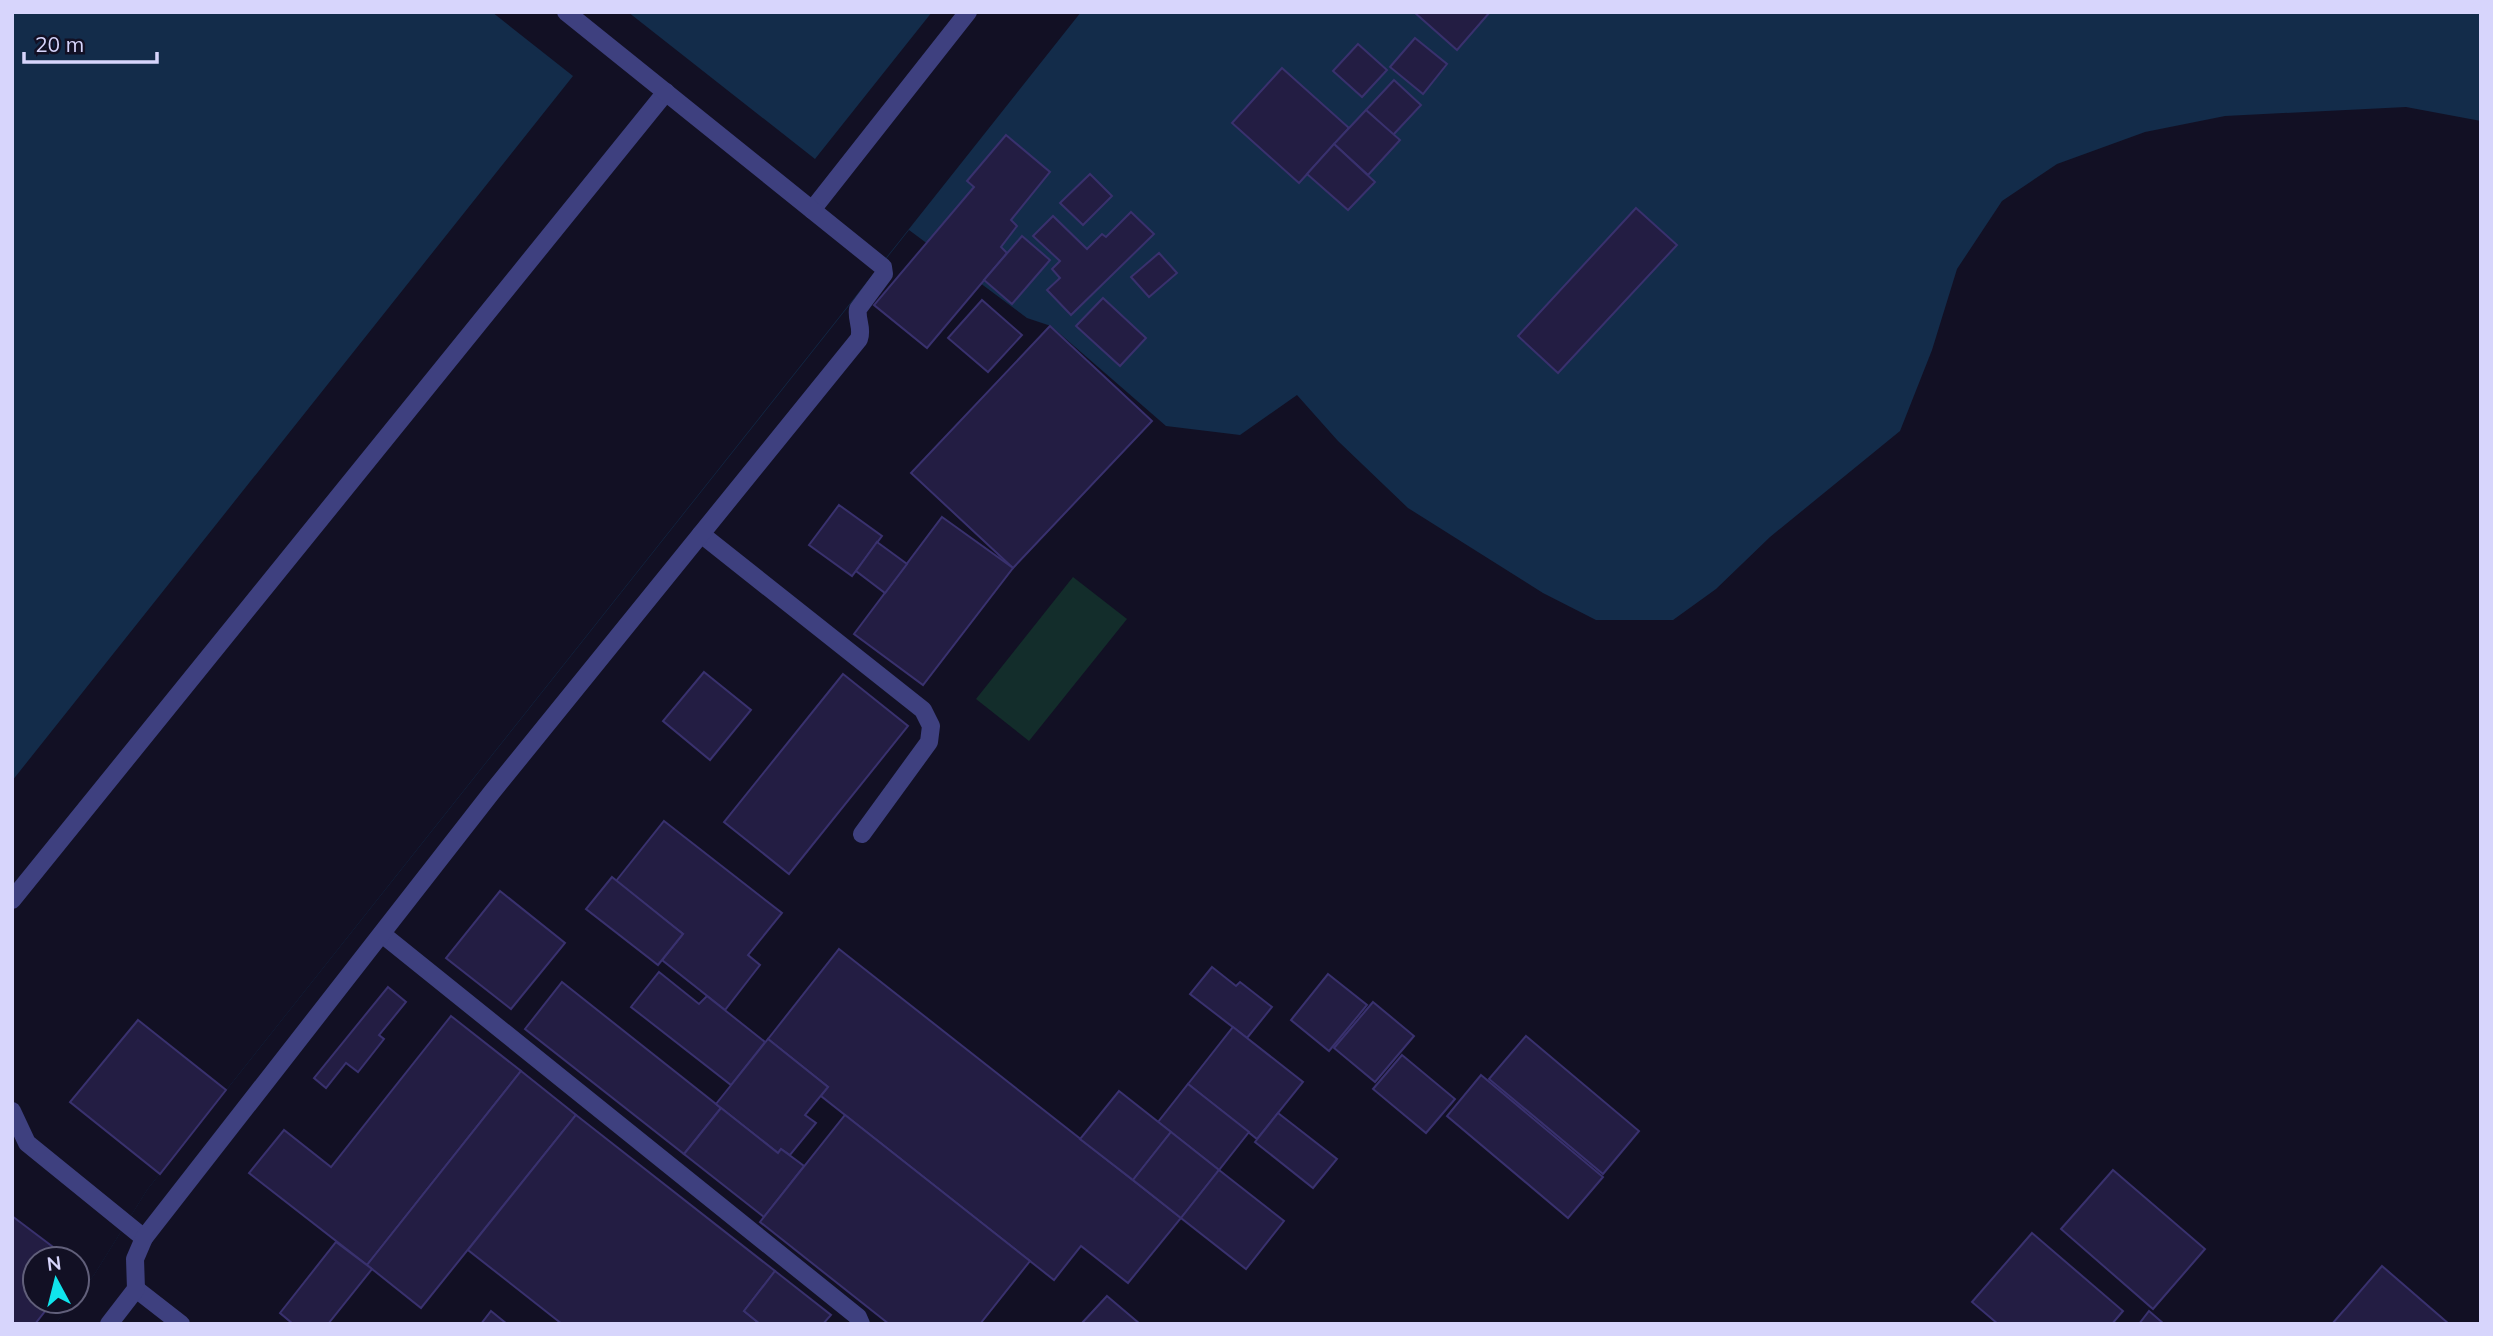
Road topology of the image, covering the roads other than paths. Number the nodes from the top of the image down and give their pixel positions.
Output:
1 (566, 12) edge
2 (968, 12) edge
3 (666, 92) junction
4 (812, 210) junction
5 (701, 534) junction
6 (862, 834) dead end
7 (12, 900) edge
8 (382, 934) junction
9 (12, 1111) edge
10 (144, 1238) junction
11 (136, 1289) junction
12 (109, 1324) edge
13 (180, 1324) edge
14 (861, 1324) edge

1 - 3 street
2 - 4 street
3 - 4 street
3 - 7 street
4 - 5 street
5 - 6 street
5 - 8 street
8 - 10 street
8 - 14 street
9 - 10 street
10 - 11 street
11 - 12 street
11 - 13 street

